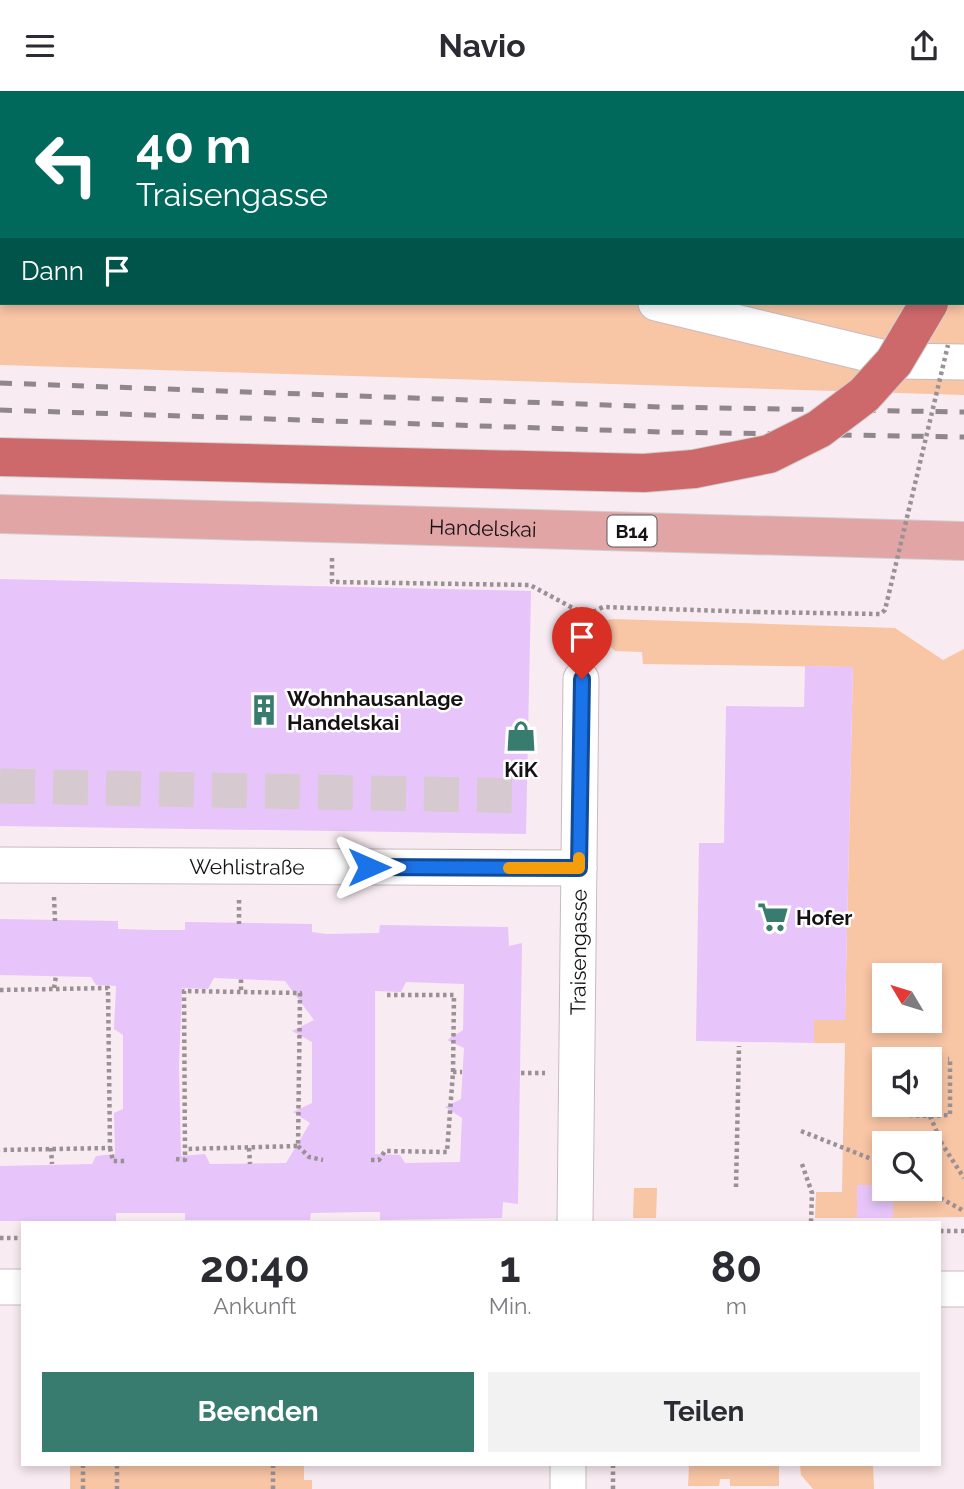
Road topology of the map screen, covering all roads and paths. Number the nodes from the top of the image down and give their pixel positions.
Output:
1 (664, 305) edge
2 (928, 305) edge
3 (957, 348) edge
4 (0, 457) edge
5 (0, 514) edge
6 (332, 523) junction
7 (964, 541) edge
8 (586, 615) junction
9 (582, 679) joint
10 (0, 865) edge
11 (579, 868) junction
12 (56, 977) dead end
13 (241, 979) dead end
14 (54, 988) junction
15 (0, 990) edge
16 (241, 990) junction
17 (387, 995) dead end
18 (739, 1046) dead end
19 (948, 1059) dead end
20 (453, 1072) junction
21 (462, 1072) dead end
22 (942, 1115) edge
23 (930, 1117) edge
24 (801, 1131) dead end
25 (298, 1146) junction
26 (51, 1148) junction
27 (110, 1148) junction
28 (249, 1148) junction
29 (185, 1149) junction
30 (0, 1150) edge
31 (872, 1159) edge
32 (176, 1160) dead end
33 (323, 1160) dead end
34 (371, 1160) dead end
35 (127, 1161) dead end
36 (52, 1164) dead end
37 (250, 1164) dead end
38 (802, 1164) dead end
39 (964, 1178) edge
40 (736, 1187) dead end
41 (942, 1199) edge
42 (964, 1211) edge
43 (575, 1221) edge
44 (811, 1221) edge
45 (941, 1231) edge
46 (964, 1231) edge
47 (0, 1238) edge
48 (21, 1238) edge
49 (0, 1287) edge
50 (21, 1287) edge
51 (941, 1289) edge
52 (964, 1289) edge
53 (83, 1466) edge
54 (117, 1466) edge
55 (273, 1466) edge
56 (568, 1466) edge
57 (613, 1466) edge
58 (83, 1489) edge
59 (117, 1489) edge
60 (273, 1489) edge
61 (568, 1489) edge
62 (613, 1489) edge

1 - 3 street
2 - 4 highway, bridge
3 - 8 path, bridge
5 - 6 main road, Handelskai / B14
6 - 7 main road, Handelskai / B14
6 - 8 path
8 - 9 path
9 - 11 street, Traisengasse
10 - 11 street, Wehlistraße
11 - 43 street, Traisengasse
12 - 14 path
13 - 16 path
14 - 15 path
14 - 27 path
16 - 25 path
16 - 29 path
17 - 20 path
18 - 40 path
19 - 22 path
20 - 21 path
20 - 34 path
23 - 39 path
24 - 31 path
25 - 28 path
25 - 33 path
26 - 27 path
26 - 30 path
26 - 36 path
27 - 35 path
28 - 29 path
28 - 37 path
29 - 32 path
38 - 44 path
41 - 42 path
45 - 46 path
47 - 48 path
49 - 50 street
51 - 52 street
53 - 58 path
54 - 59 path
55 - 60 path
56 - 61 street
57 - 62 path

